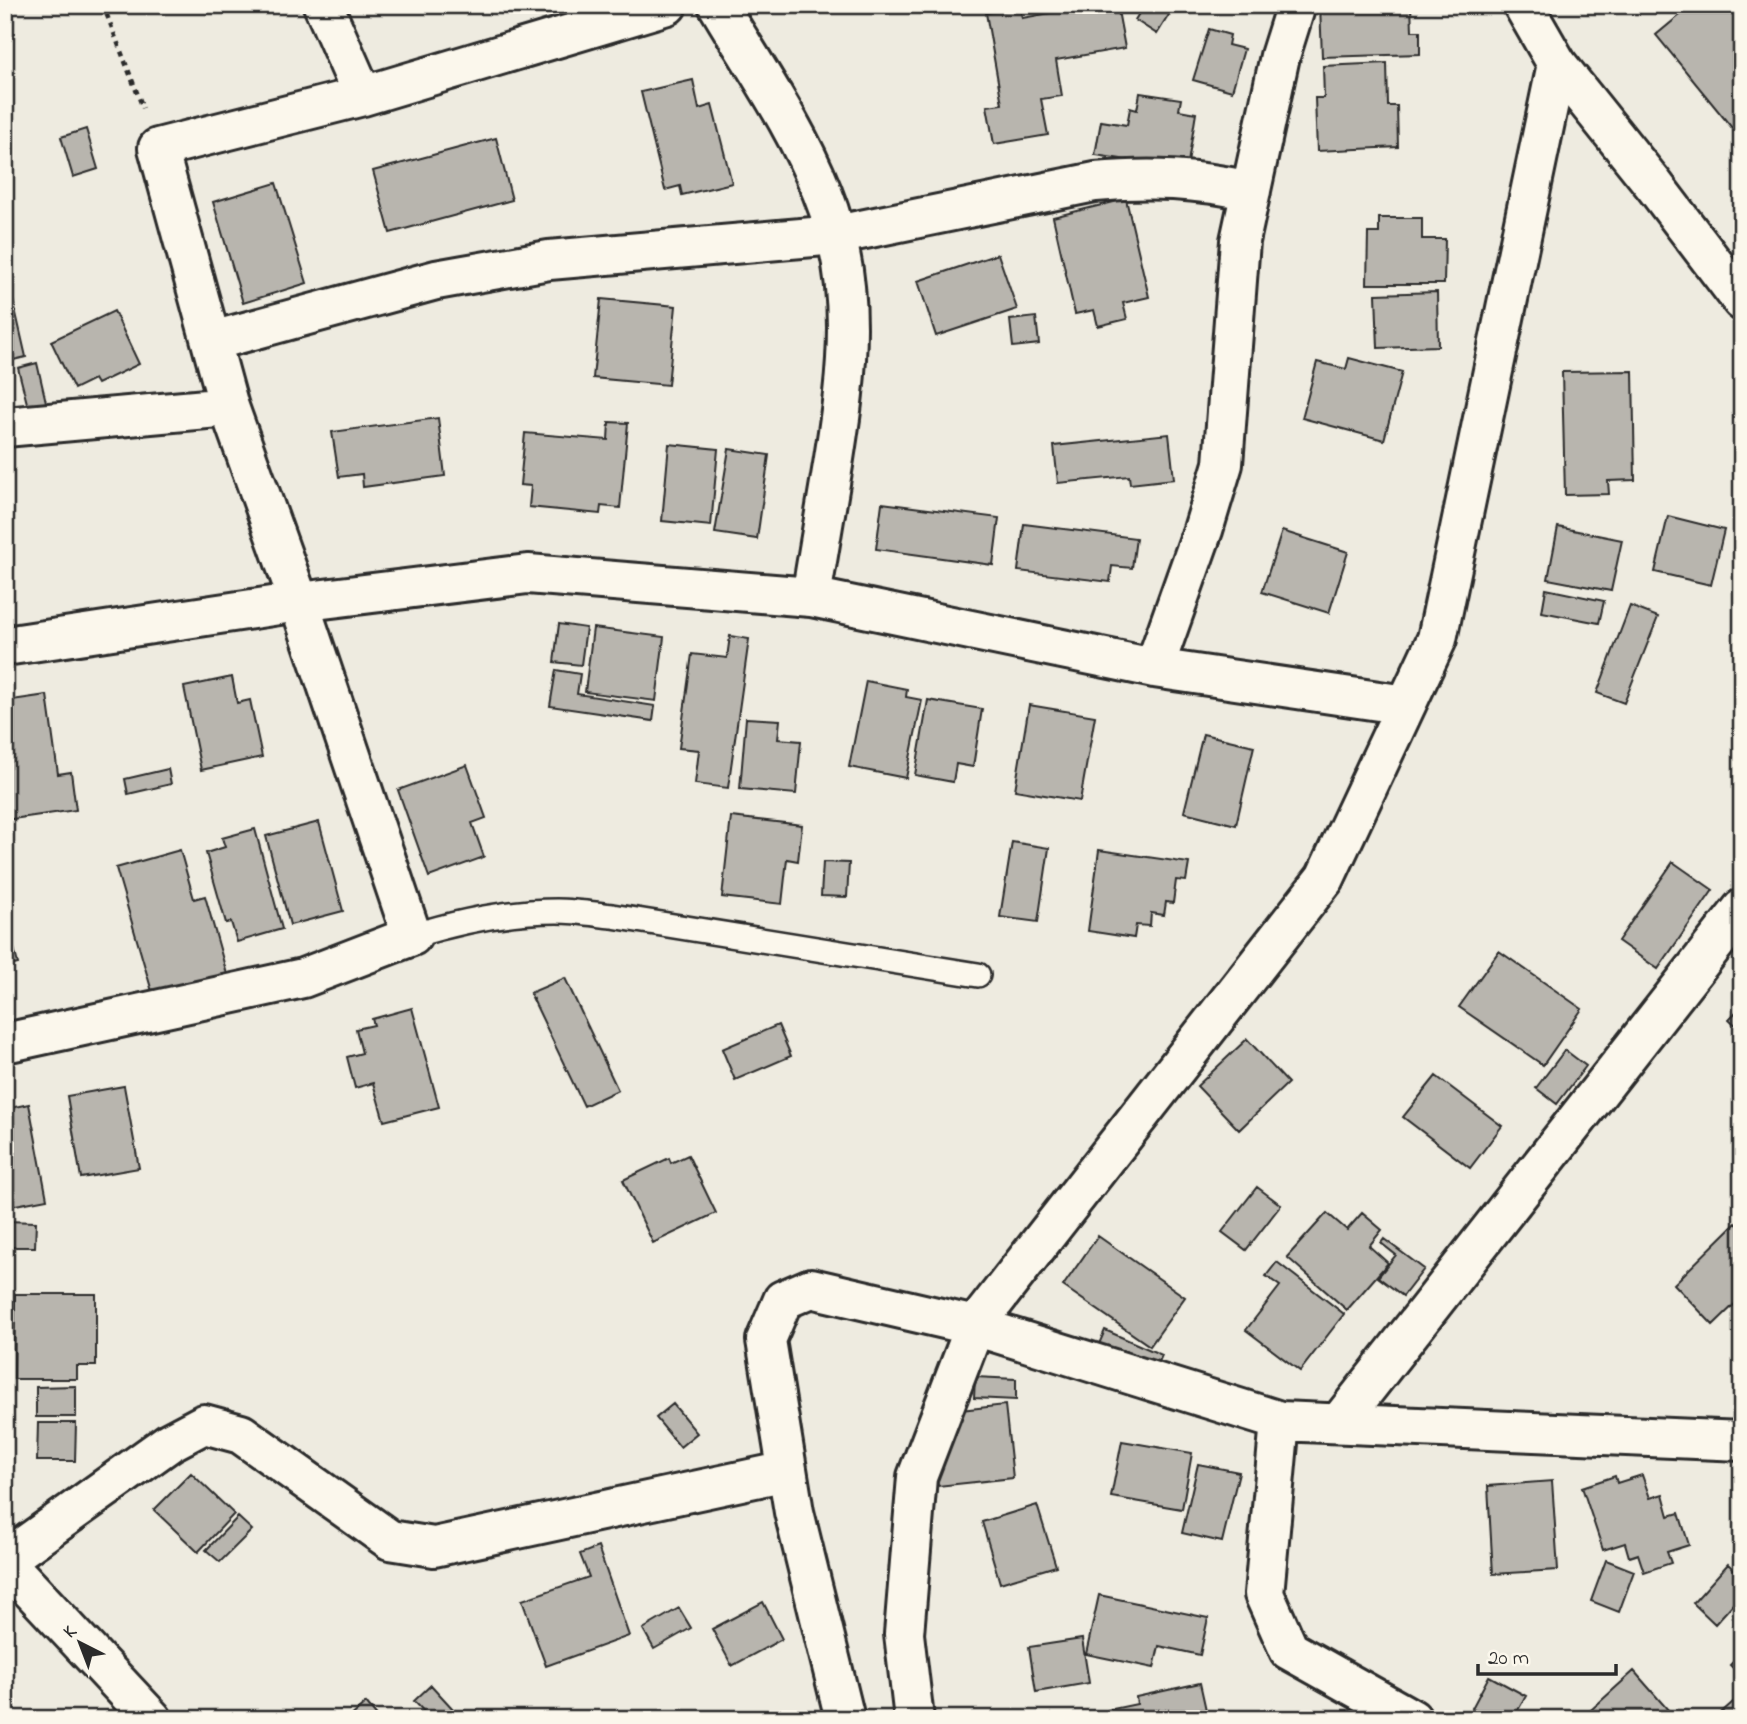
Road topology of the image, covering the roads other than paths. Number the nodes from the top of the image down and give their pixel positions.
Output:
1 (323, 5) edge
2 (667, 5) edge
3 (718, 5) edge
4 (1296, 5) edge
5 (1522, 5) edge
6 (1557, 64) junction
7 (363, 96) junction
8 (1251, 191) junction
9 (836, 235) junction
10 (1742, 301) edge
11 (212, 341) junction
12 (229, 407) junction
13 (5, 427) edge
14 (811, 597) junction
15 (299, 602) junction
16 (5, 646) edge
17 (1154, 668) junction
18 (1406, 705) junction
19 (1742, 909) edge
20 (412, 936) junction
21 (978, 975) dead end
22 (5, 1043) edge
23 (975, 1326) junction
24 (1280, 1421) junction
25 (1339, 1423) junction
26 (1736, 1446) edge
27 (788, 1471) junction
28 (5, 1561) edge
29 (152, 1719) edge
30 (845, 1719) edge
31 (914, 1719) edge
32 (1412, 1719) edge

1 - 7 street
2 - 7 street
3 - 9 street
4 - 8 street
5 - 6 street
6 - 10 street
6 - 18 street
7 - 11 street
8 - 9 street
8 - 17 street
9 - 11 street
9 - 14 street
11 - 12 street
12 - 13 street
12 - 15 street
14 - 15 street
14 - 17 street
15 - 16 street
15 - 20 street
17 - 18 street
18 - 23 street
19 - 25 street
20 - 21 lane
20 - 22 street
23 - 24 street
23 - 27 street
23 - 31 street
24 - 25 street
24 - 32 street
25 - 26 street
27 - 28 street
27 - 30 street
28 - 29 street

